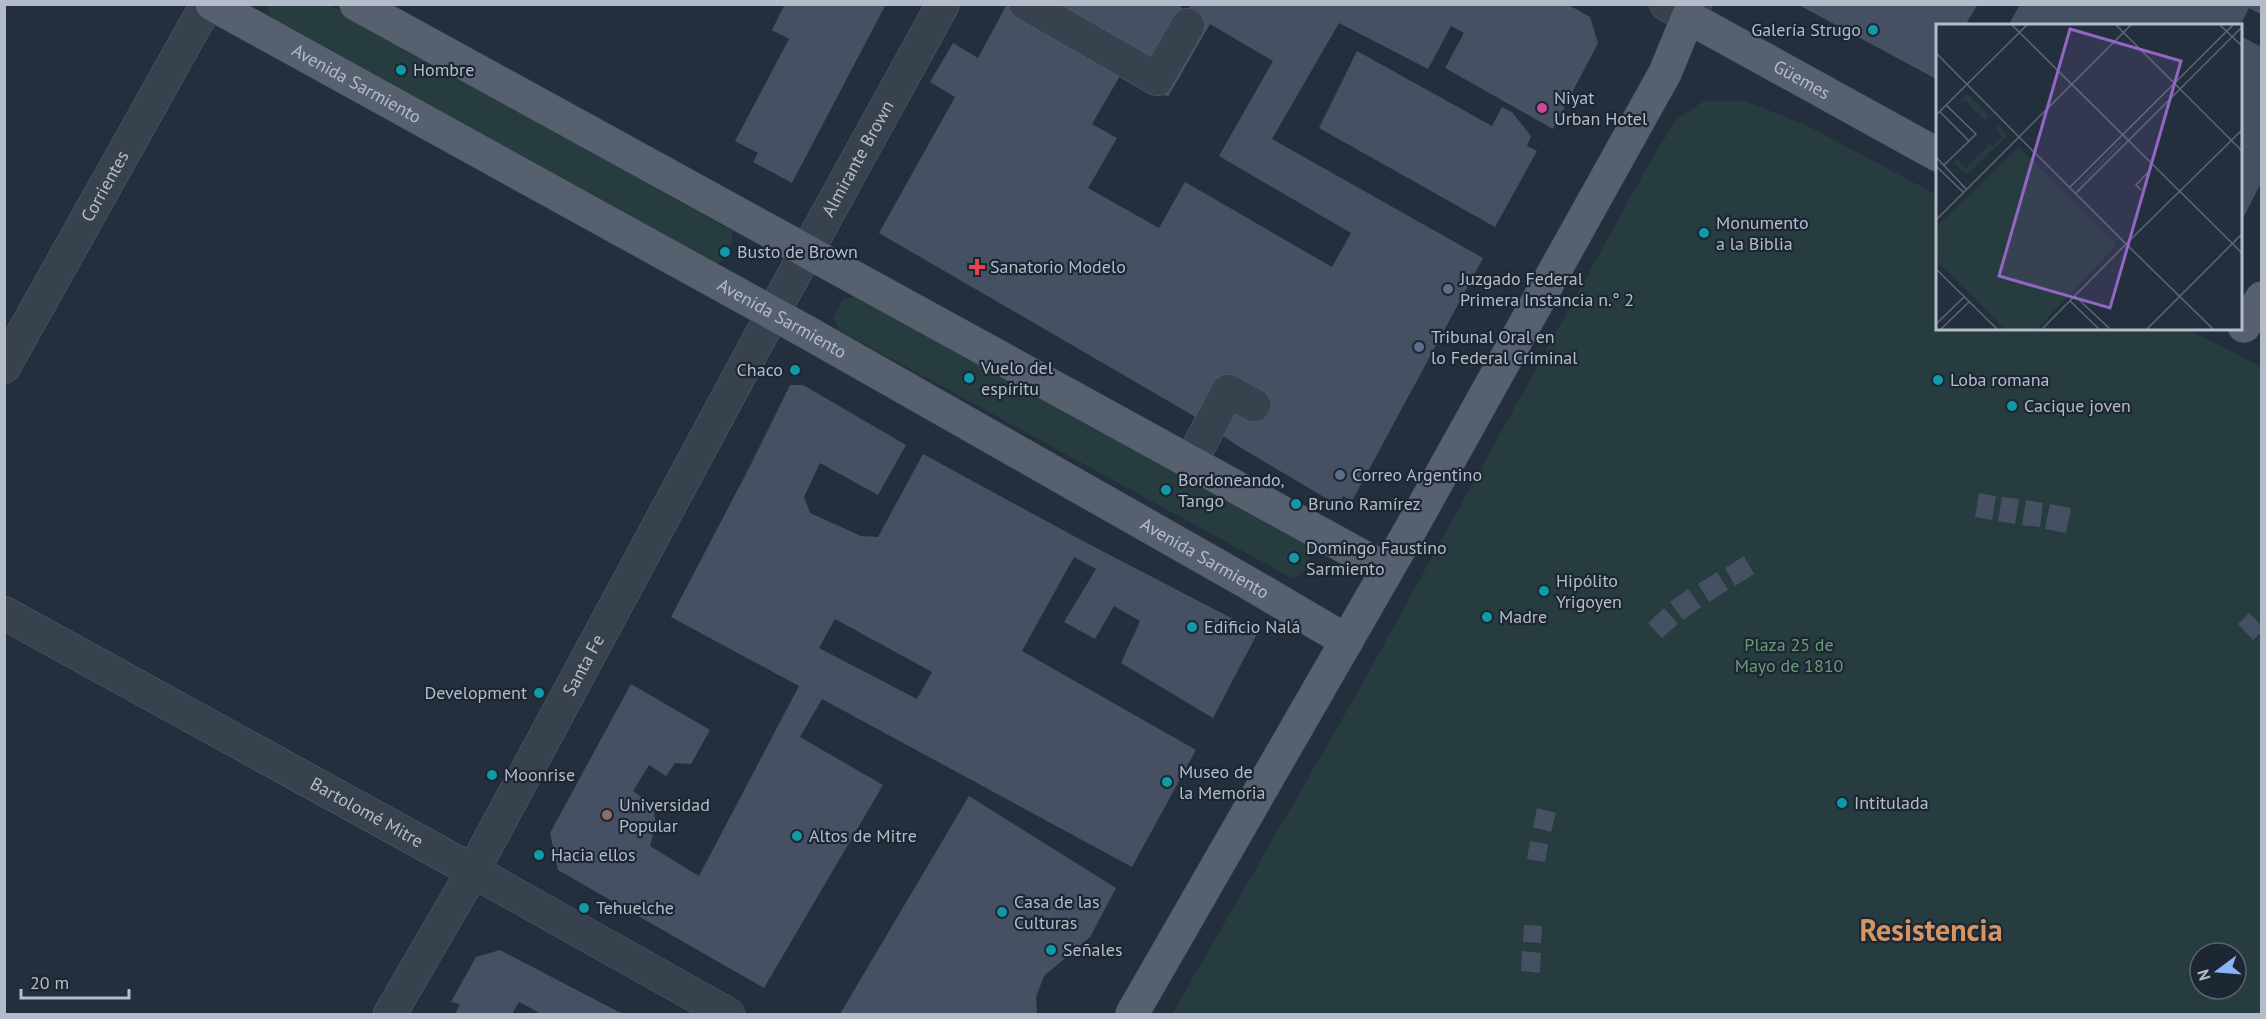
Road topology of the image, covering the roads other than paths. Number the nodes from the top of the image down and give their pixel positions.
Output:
1 (207, 4) edge
2 (212, 4) edge
3 (356, 4) edge
4 (943, 4) edge
5 (1026, 4) edge
6 (1683, 9) edge
7 (1188, 25) dead end
8 (1936, 154) edge
9 (807, 253) junction
10 (2262, 298) edge
11 (773, 313) junction
12 (2249, 328) edge
13 (4, 368) edge
14 (1254, 405) dead end
15 (1191, 461) junction
16 (1388, 570) junction
17 (4, 613) edge
18 (1352, 631) junction
19 (473, 871) junction
20 (390, 1014) edge
21 (728, 1014) edge
22 (1132, 1014) edge

1 - 13 street, Corrientes
2 - 11 main road, Avenida Sarmiento
3 - 9 main road
4 - 9 street, Almirante Brown
5 - 7 street
6 - 8 main road, Güemes
6 - 16 main road
9 - 11 street, Almirante Brown
9 - 15 main road
10 - 12 main road
11 - 18 main road, Avenida Sarmiento
11 - 19 street, Santa Fe
14 - 15 street
15 - 16 main road
16 - 18 main road
17 - 19 street, Bartolomé Mitre
18 - 22 main road
19 - 20 street, Santa Fe
19 - 21 street, Bartolomé Mitre

